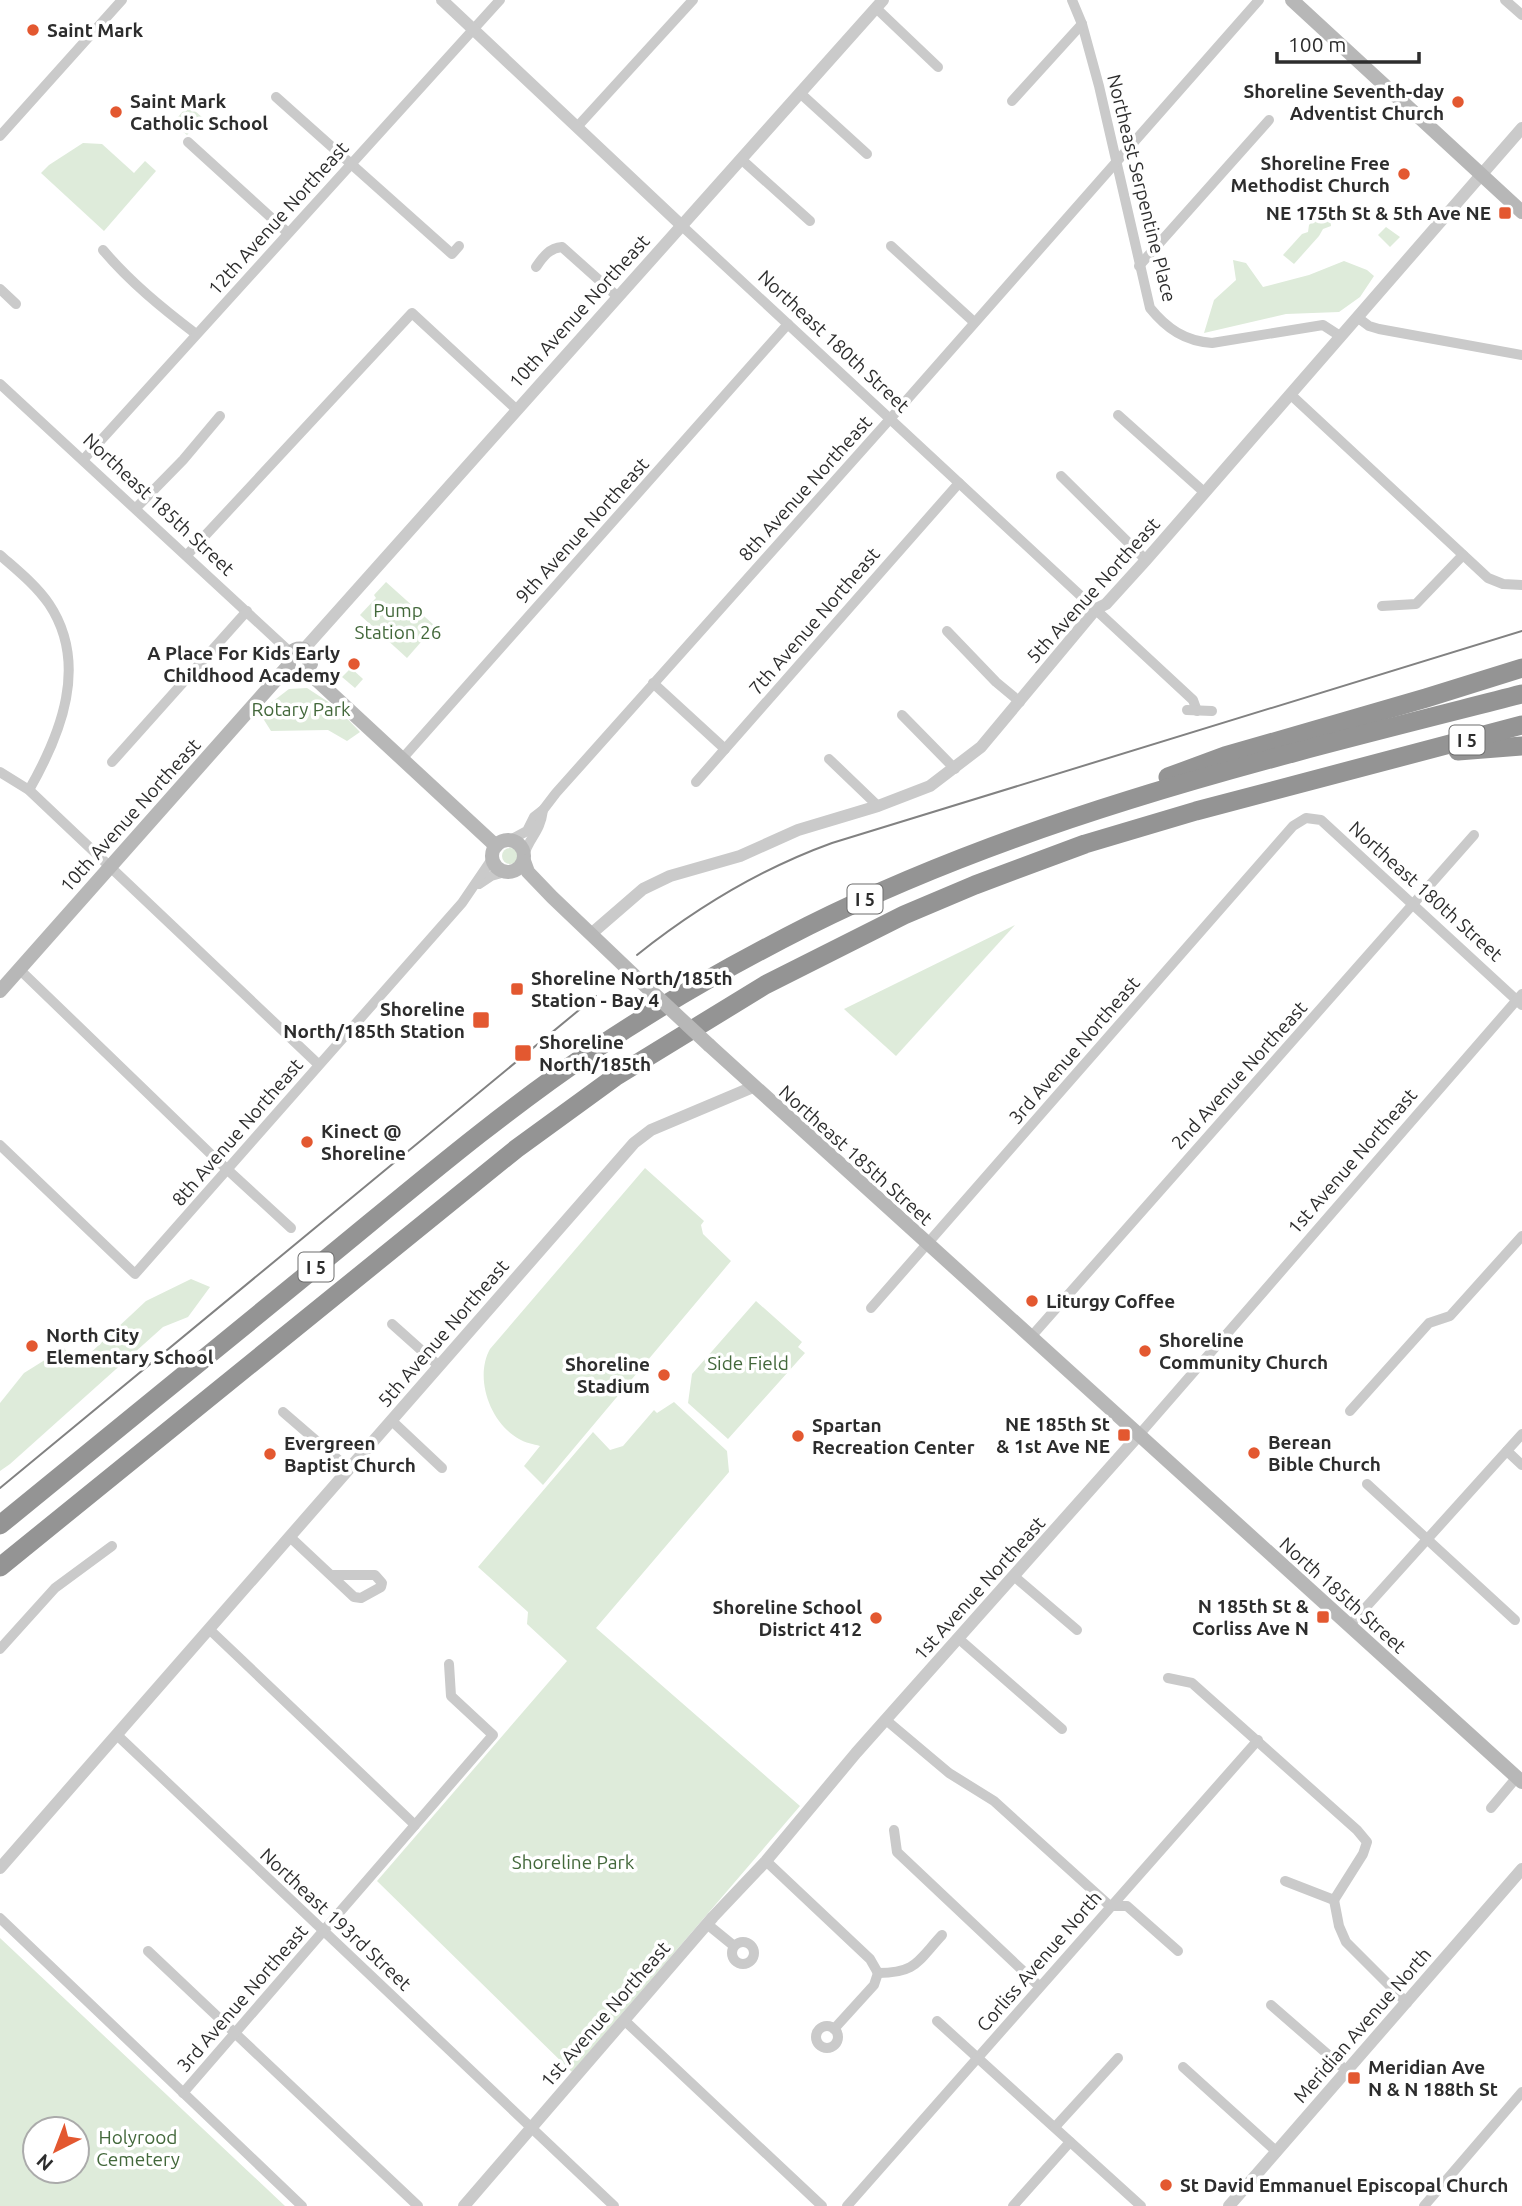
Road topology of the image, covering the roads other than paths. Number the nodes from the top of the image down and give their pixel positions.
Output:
1 (122, 0) edge
2 (442, 0) edge
3 (500, 0) edge
4 (693, 0) edge
5 (1072, 0) edge
6 (1259, 0) edge
7 (1292, 0) edge
8 (1505, 0) edge
9 (880, 4) edge
10 (1522, 15) edge
11 (1082, 24) junction
12 (474, 29) junction
13 (938, 67) dead end
14 (800, 93) junction
15 (276, 97) dead end
16 (1012, 101) dead end
17 (1269, 120) dead end
18 (577, 127) junction
19 (1522, 128) edge
20 (0, 136) edge
21 (188, 142) dead end
22 (867, 154) dead end
23 (741, 159) junction
24 (1116, 160) junction
25 (351, 164) junction
26 (1481, 175) junction
27 (1522, 212) edge
28 (810, 221) dead end
29 (681, 226) junction
30 (288, 233) junction
31 (891, 246) dead end
32 (103, 250) dead end
33 (455, 250) dead end
34 (1139, 266) junction
35 (536, 267) dead end
36 (0, 289) edge
37 (618, 297) junction
38 (16, 304) dead end
39 (1357, 317) junction
40 (975, 322) junction
41 (788, 324) junction
42 (196, 334) junction
43 (1340, 335) junction
44 (1522, 355) edge
45 (0, 384) edge
46 (1290, 394) junction
47 (517, 410) junction
48 (1118, 415) dead end
49 (220, 416) dead end
50 (890, 419) junction
51 (83, 460) junction
52 (1061, 476) dead end
53 (959, 482) junction
54 (1204, 492) junction
55 (135, 508) junction
56 (0, 555) edge
57 (187, 555) junction
58 (1463, 555) junction
59 (1146, 559) junction
60 (1522, 585) edge
61 (1382, 606) dead end
62 (1096, 609) junction
63 (247, 611) junction
64 (947, 631) dead end
65 (295, 655) junction
66 (1522, 668) edge
67 (306, 670) junction
68 (653, 683) junction
69 (1522, 694) edge
70 (1020, 702) junction
71 (1212, 711) dead end
72 (902, 715) dead end
73 (1522, 725) edge
74 (1522, 746) edge
75 (725, 750) junction
76 (1412, 755) junction
77 (402, 759) junction
78 (829, 759) dead end
79 (112, 762) dead end
80 (955, 769) junction
81 (0, 772) edge
82 (696, 782) dead end
83 (29, 790) junction
84 (878, 806) junction
85 (1103, 808) junction
86 (543, 810) junction
87 (1306, 818) joint
88 (1474, 835) dead end
89 (510, 840) junction
90 (494, 853) junction
91 (524, 858) junction
92 (111, 866) junction
93 (507, 872) junction
94 (475, 886) junction
95 (552, 897) junction
96 (1415, 904) junction
97 (591, 934) junction
98 (19, 970) junction
99 (0, 991) edge
100 (1520, 1000) edge
101 (318, 1064) junction
102 (753, 1087) junction
103 (0, 1145) edge
104 (228, 1169) junction
105 (291, 1228) dead end
106 (1522, 1236) edge
107 (927, 1245) junction
108 (871, 1308) dead end
109 (392, 1324) dead end
110 (1030, 1338) junction
111 (439, 1366) junction
112 (1350, 1411) dead end
113 (283, 1412) dead end
114 (392, 1421) junction
115 (1522, 1434) edge
116 (1138, 1436) junction
117 (1507, 1451) junction
118 (1522, 1465) edge
119 (442, 1468) dead end
120 (349, 1469) junction
121 (1367, 1483) dead end
122 (0, 1525) edge
123 (290, 1537) junction
124 (1427, 1539) junction
125 (112, 1546) dead end
126 (0, 1567) edge
127 (331, 1575) junction
128 (1015, 1577) junction
129 (1515, 1620) dead end
130 (1349, 1626) junction
131 (209, 1629) junction
132 (1077, 1630) dead end
133 (959, 1639) junction
134 (0, 1649) edge
135 (449, 1664) dead end
136 (1168, 1678) dead end
137 (886, 1720) junction
138 (1062, 1729) dead end
139 (117, 1735) junction
140 (1258, 1740) junction
141 (1520, 1780) edge
142 (1491, 1808) dead end
143 (415, 1825) junction
144 (894, 1830) dead end
145 (766, 1861) junction
146 (0, 1868) edge
147 (1522, 1869) edge
148 (1285, 1881) dead end
149 (1334, 1900) junction
150 (1111, 1906) junction
151 (0, 1918) edge
152 (707, 1924) junction
153 (323, 1931) junction
154 (942, 1935) dead end
155 (734, 1946) dead end
156 (148, 1951) dead end
157 (1178, 1951) dead end
158 (878, 1973) junction
159 (1040, 1986) junction
160 (1407, 2003) junction
161 (1271, 2005) dead end
162 (624, 2020) junction
163 (937, 2021) dead end
164 (834, 2029) dead end
165 (235, 2033) junction
166 (978, 2057) junction
167 (1118, 2058) dead end
168 (1183, 2067) dead end
169 (1348, 2072) junction
170 (1522, 2092) edge
171 (183, 2093) junction
172 (1055, 2127) junction
173 (532, 2128) junction
174 (1070, 2142) junction
175 (1277, 2152) junction
176 (302, 2206) edge
177 (418, 2206) edge
178 (464, 2206) edge
179 (614, 2206) edge
180 (822, 2206) edge
181 (847, 2206) edge
182 (1013, 2206) edge
183 (1141, 2206) edge
184 (1230, 2206) edge
185 (1424, 2206) edge

1 - 20 street
2 - 12 street, Northeast 180th Street
3 - 12 street, 12th Avenue Northeast
4 - 18 street
5 - 11 street, Northeast Serpentine Place
6 - 24 street, 8th Avenue Northeast
7 - 26 main road
8 - 10 street
9 - 13 street
9 - 14 street, 10th Avenue Northeast
11 - 16 street
11 - 24 street, Northeast Serpentine Place
12 - 18 street, Northeast 180th Street
12 - 25 street, 12th Avenue Northeast
14 - 22 street
14 - 23 street, 10th Avenue Northeast
15 - 25 street
17 - 34 street
18 - 29 street, Northeast 180th Street
19 - 26 street, 5th Avenue Northeast
21 - 30 street
23 - 28 street
23 - 29 street, 10th Avenue Northeast
24 - 34 street, Northeast Serpentine Place
24 - 40 street, 8th Avenue Northeast
25 - 30 street, 12th Avenue Northeast
25 - 33 street
26 - 27 main road
26 - 39 street, 5th Avenue Northeast
29 - 37 street, 10th Avenue Northeast
29 - 41 street, Northeast 180th Street
30 - 42 street, 12th Avenue Northeast
31 - 40 street
32 - 42 street
34 - 43 street, Northeast Serpentine Place
35 - 37 street
36 - 38 street
37 - 47 street, 10th Avenue Northeast
39 - 43 street, 5th Avenue Northeast
39 - 44 street
40 - 50 street, 8th Avenue Northeast
41 - 50 street, Northeast 180th Street
41 - 77 street, 9th Avenue Northeast
42 - 51 street, 12th Avenue Northeast
43 - 46 street, 5th Avenue Northeast
45 - 51 street, Northeast 185th Street
46 - 54 street, 5th Avenue Northeast
46 - 58 street
47 - 57 street
47 - 65 street, 10th Avenue Northeast
48 - 54 street
49 - 55 street
50 - 53 street, Northeast 180th Street
50 - 68 street, 8th Avenue Northeast
51 - 55 street, Northeast 185th Street
52 - 59 street
53 - 62 street, Northeast 180th Street
53 - 75 street, 7th Avenue Northeast
54 - 59 street, 5th Avenue Northeast
55 - 57 street, Northeast 185th Street
56 - 83 street
57 - 63 street, Northeast 185th Street
58 - 60 street
58 - 61 street
59 - 62 street, 5th Avenue Northeast
62 - 70 street, 5th Avenue Northeast
62 - 71 street, Northeast 180th Street
63 - 65 street, Northeast 185th Street
63 - 79 street
64 - 70 street
65 - 67 main road
65 - 67 main road
65 - 92 main road, 10th Avenue Northeast
66 - 85 highway
67 - 77 main road
68 - 75 street
68 - 86 street, 8th Avenue Northeast
69 - 85 highway, I 5
70 - 80 street, 5th Avenue Northeast
72 - 80 street
73 - 76 highway, I 5
74 - 76 highway
75 - 82 street, 7th Avenue Northeast
76 - 126 highway, I 5
77 - 90 main road
78 - 84 street
80 - 84 street, 5th Avenue Northeast
81 - 83 street
83 - 92 street
84 - 97 street, 5th Avenue Northeast
85 - 122 highway, I 5
86 - 89 street, 8th Avenue Northeast
86 - 91 street, 8th Avenue Northeast
87 - 96 street, Northeast 180th Street
87 - 107 street, 3rd Avenue Northeast
88 - 96 street, 2nd Avenue Northeast
89 - 90 main road
89 - 91 main road
90 - 93 main road
90 - 94 street, 8th Avenue Northeast
91 - 93 main road
91 - 95 main road, Northeast 185th Street
92 - 98 main road, 10th Avenue Northeast
92 - 101 street
93 - 94 street, 8th Avenue Northeast
93 - 95 main road, Northeast 185th Street
94 - 101 street, 8th Avenue Northeast
95 - 97 main road, Northeast 185th Street
96 - 100 street, Northeast 180th Street
96 - 110 street, 2nd Avenue Northeast
97 - 102 main road, Northeast 185th Street, bridge
98 - 99 main road, 10th Avenue Northeast
98 - 104 street
100 - 116 street, 1st Avenue Northeast
101 - 104 street, 8th Avenue Northeast
102 - 107 main road, Northeast 185th Street
102 - 111 street, 5th Avenue Northeast
103 - 104 street, 8th Avenue Northeast
104 - 105 street
106 - 112 street
107 - 108 street, 3rd Avenue Northeast
107 - 110 main road, Northeast 185th Street
109 - 111 street
110 - 116 main road, Northeast 185th Street
111 - 114 street, 5th Avenue Northeast
113 - 120 street
114 - 119 street
114 - 120 street, 5th Avenue Northeast
115 - 117 street
116 - 128 street, 1st Avenue Northeast
116 - 130 main road, North 185th Street
117 - 118 street
117 - 124 street
120 - 123 street, 5th Avenue Northeast
121 - 124 street
123 - 127 street
123 - 131 street, 5th Avenue Northeast
124 - 129 street
124 - 130 street
125 - 134 street
127 - 127 street
128 - 132 street
128 - 133 street, 1st Avenue Northeast
130 - 141 main road, North 185th Street
131 - 139 street, 5th Avenue Northeast
131 - 143 street
133 - 137 street, 1st Avenue Northeast
133 - 138 street
135 - 143 street, 3rd Avenue Northeast
136 - 140 street
137 - 145 street, 1st Avenue Northeast
137 - 150 street
139 - 146 street, 5th Avenue Northeast
139 - 153 street, Northeast 193rd Street
140 - 149 street
140 - 150 street, Corliss Avenue North
141 - 142 street
143 - 153 street, 3rd Avenue Northeast
144 - 159 street
145 - 152 street, 1st Avenue Northeast
145 - 158 street
147 - 160 street, Meridian Avenue North
148 - 149 street
149 - 160 street
150 - 157 street
150 - 159 street, Corliss Avenue North
151 - 171 street
152 - 155 street
152 - 162 street, 1st Avenue Northeast
153 - 165 street, 3rd Avenue Northeast
153 - 173 street, Northeast 193rd Street
154 - 158 street
156 - 165 street
158 - 164 street
159 - 166 street, Corliss Avenue North
160 - 169 street, Meridian Avenue North
161 - 169 street
162 - 173 street, 1st Avenue Northeast
162 - 180 street
163 - 166 street
165 - 171 street, 3rd Avenue Northeast
165 - 177 street
166 - 172 street
166 - 181 street, Corliss Avenue North
167 - 172 street
168 - 175 street
169 - 175 street, Meridian Avenue North
170 - 185 street
171 - 176 street
172 - 174 street
173 - 178 street, 1st Avenue Northeast
173 - 179 street, Northeast 193rd Street
174 - 182 street
174 - 183 street
175 - 184 street, Meridian Avenue North

